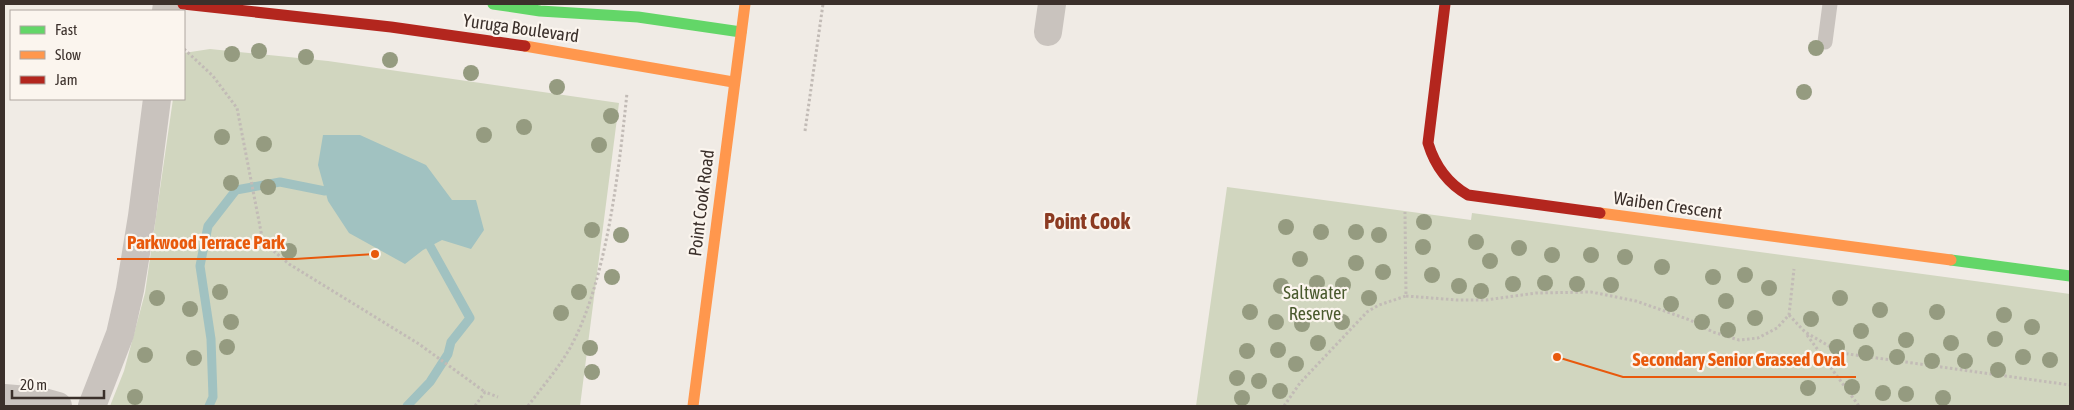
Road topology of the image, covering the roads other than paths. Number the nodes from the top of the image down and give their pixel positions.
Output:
1 (184, 4) edge
2 (493, 4) edge
3 (745, 4) edge
4 (1052, 4) edge
5 (1445, 4) edge
6 (1830, 4) edge
7 (741, 32) junction
8 (1048, 32) dead end
9 (1825, 42) dead end
10 (733, 82) junction
11 (156, 100) edge
12 (2070, 276) edge
13 (4, 398) edge
14 (58, 406) edge
15 (92, 406) edge
16 (693, 406) edge

1 - 10 street, Yuruga Boulevard
2 - 7 street, Yuruga Boulevard
3 - 7 street, Point Cook Road
4 - 8 street
5 - 12 street, Waiben Crescent
6 - 9 lane
7 - 10 street, Point Cook Road
10 - 16 street, Point Cook Road
11 - 15 street
13 - 14 street

